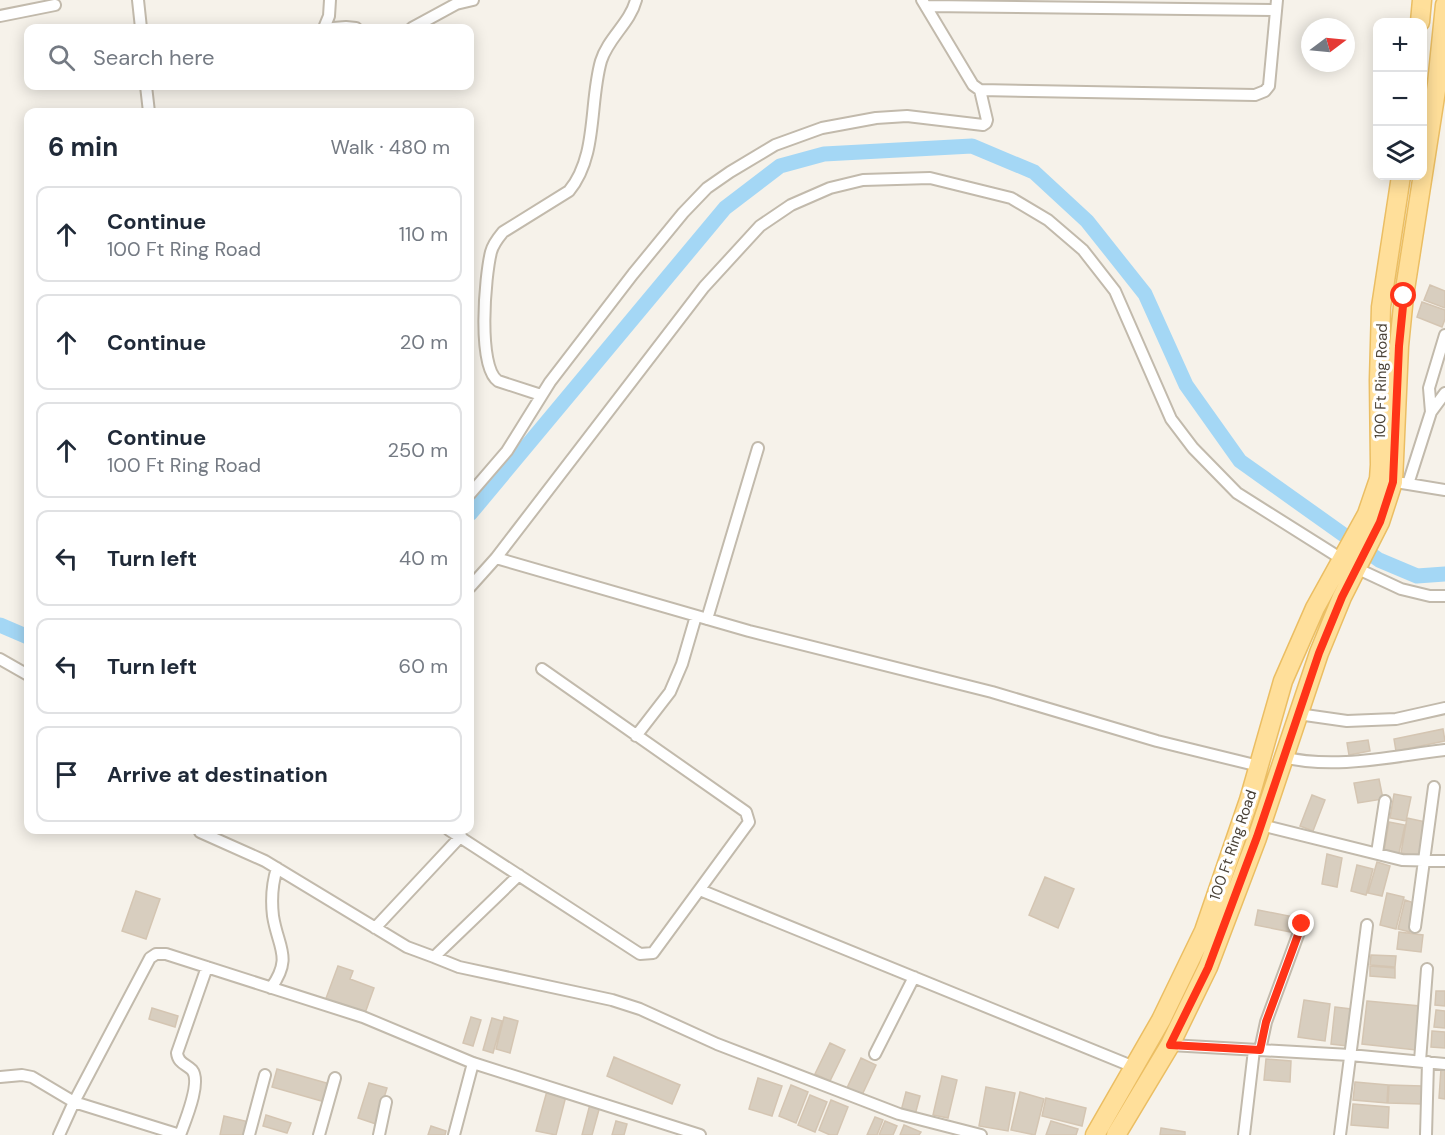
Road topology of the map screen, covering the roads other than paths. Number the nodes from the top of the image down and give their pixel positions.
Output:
1 (138, 0) edge
2 (330, 0) edge
3 (473, 0) edge
4 (636, 0) edge
5 (1422, 0) edge
6 (456, 2) edge
7 (924, 3) edge
8 (55, 5) dead end
9 (1276, 5) edge
10 (1445, 5) edge
11 (0, 16) edge
12 (1420, 18) edge
13 (141, 24) edge
14 (325, 24) edge
15 (419, 24) edge
16 (146, 90) edge
17 (980, 90) junction
18 (149, 108) edge
19 (1400, 180) edge
20 (1445, 335) edge
21 (1445, 393) edge
22 (541, 395) junction
23 (1431, 412) junction
24 (758, 448) dead end
25 (1393, 481) junction
26 (474, 489) edge
27 (1445, 489) edge
28 (496, 558) junction
29 (1352, 558) junction
30 (474, 583) edge
31 (1445, 596) edge
32 (696, 616) junction
33 (707, 620) junction
34 (0, 659) edge
35 (542, 669) dead end
36 (24, 673) edge
37 (1445, 708) edge
38 (1298, 714) junction
39 (636, 736) junction
40 (1445, 750) edge
41 (1283, 757) junction
42 (1259, 766) junction
43 (1434, 788) dead end
44 (1385, 801) dead end
45 (1262, 825) junction
46 (204, 834) edge
47 (457, 834) edge
48 (461, 836) junction
49 (1377, 853) junction
50 (1423, 861) junction
51 (1445, 861) edge
52 (276, 868) junction
53 (519, 875) junction
54 (700, 890) junction
55 (1302, 924) dead end
56 (1367, 925) dead end
57 (1415, 927) dead end
58 (375, 928) junction
59 (434, 957) junction
60 (207, 967) junction
61 (1427, 969) dead end
62 (914, 977) junction
63 (270, 988) junction
64 (1170, 1045) junction
65 (1257, 1050) junction
66 (875, 1054) dead end
67 (1350, 1055) junction
68 (1424, 1062) junction
69 (473, 1063) junction
70 (1445, 1064) edge
71 (1134, 1067) junction
72 (266, 1075) dead end
73 (0, 1077) edge
74 (335, 1078) dead end
75 (74, 1102) junction
76 (386, 1102) dead end
77 (59, 1135) edge
78 (180, 1135) edge
79 (249, 1135) edge
80 (319, 1135) edge
81 (379, 1135) edge
82 (454, 1135) edge
83 (700, 1135) edge
84 (981, 1135) edge
85 (1095, 1135) edge
86 (1116, 1135) edge
87 (1244, 1135) edge
88 (1340, 1135) edge
89 (1426, 1135) edge

1 - 13 street
2 - 14 street
3 - 6 street
4 - 22 street
5 - 12 main road
6 - 15 street
7 - 9 street
7 - 17 street
8 - 11 street
9 - 17 street
10 - 25 main road, 100 Ft Ring Road
16 - 18 street
17 - 22 street
19 - 25 main road, 100 Ft Ring Road
20 - 23 street
21 - 23 street
22 - 26 street
23 - 25 street
24 - 33 street
25 - 27 street
25 - 29 main road, 100 Ft Ring Road
28 - 29 street
28 - 30 street
28 - 32 street
29 - 31 street
29 - 38 main road, 100 Ft Ring Road
29 - 42 main road, 100 Ft Ring Road
32 - 33 street
32 - 39 street
33 - 42 street
34 - 36 street
35 - 39 street
37 - 38 street
38 - 41 main road, 100 Ft Ring Road
39 - 54 street
40 - 41 street
41 - 45 main road, 100 Ft Ring Road
42 - 71 main road, 100 Ft Ring Road
43 - 50 street
44 - 49 street
45 - 49 street
45 - 64 main road, 100 Ft Ring Road
46 - 52 street
47 - 48 street
48 - 53 street
48 - 58 street
49 - 50 street
50 - 51 street
50 - 57 street
52 - 58 street
52 - 63 street
53 - 54 street
53 - 59 street
54 - 62 street
55 - 65 street
56 - 67 street
58 - 59 street
59 - 84 street
60 - 63 street
60 - 75 street
60 - 78 street
61 - 68 street
62 - 66 street
62 - 71 street
63 - 69 street
64 - 65 street
64 - 86 main road, 100 Ft Ring Road
65 - 67 street
65 - 87 street
67 - 68 street
67 - 88 street
68 - 70 street
68 - 89 street
69 - 82 street
69 - 83 street
71 - 85 main road, 100 Ft Ring Road
72 - 79 street
73 - 75 street
74 - 80 street
75 - 77 street
75 - 78 street
76 - 81 street

